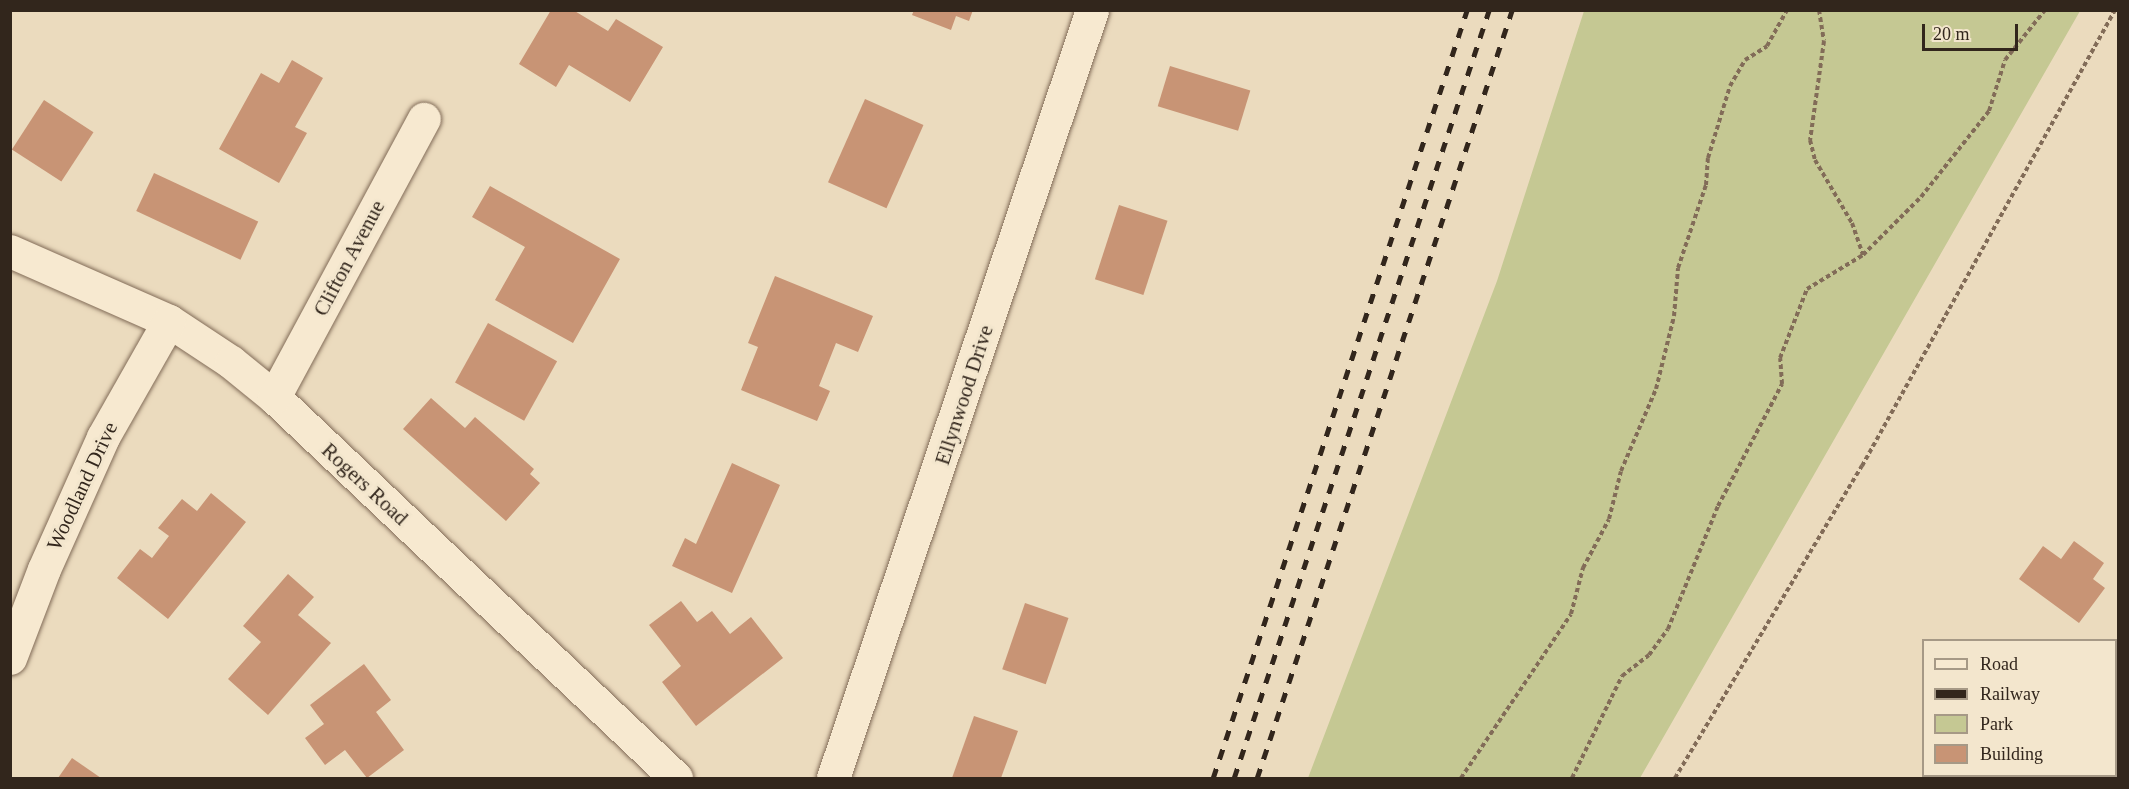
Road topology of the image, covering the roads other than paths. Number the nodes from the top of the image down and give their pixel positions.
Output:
1 (1092, 10) edge
2 (424, 119) dead end
3 (10, 251) edge
4 (169, 321) junction
5 (274, 397) junction
6 (10, 658) edge
7 (676, 778) edge
8 (833, 778) edge

1 - 8 street, Ellynwood Drive
2 - 5 street, Clifton Avenue
3 - 4 street, Rogers Road
4 - 5 street, Rogers Road
4 - 6 street, Woodland Drive
5 - 7 street, Rogers Road

